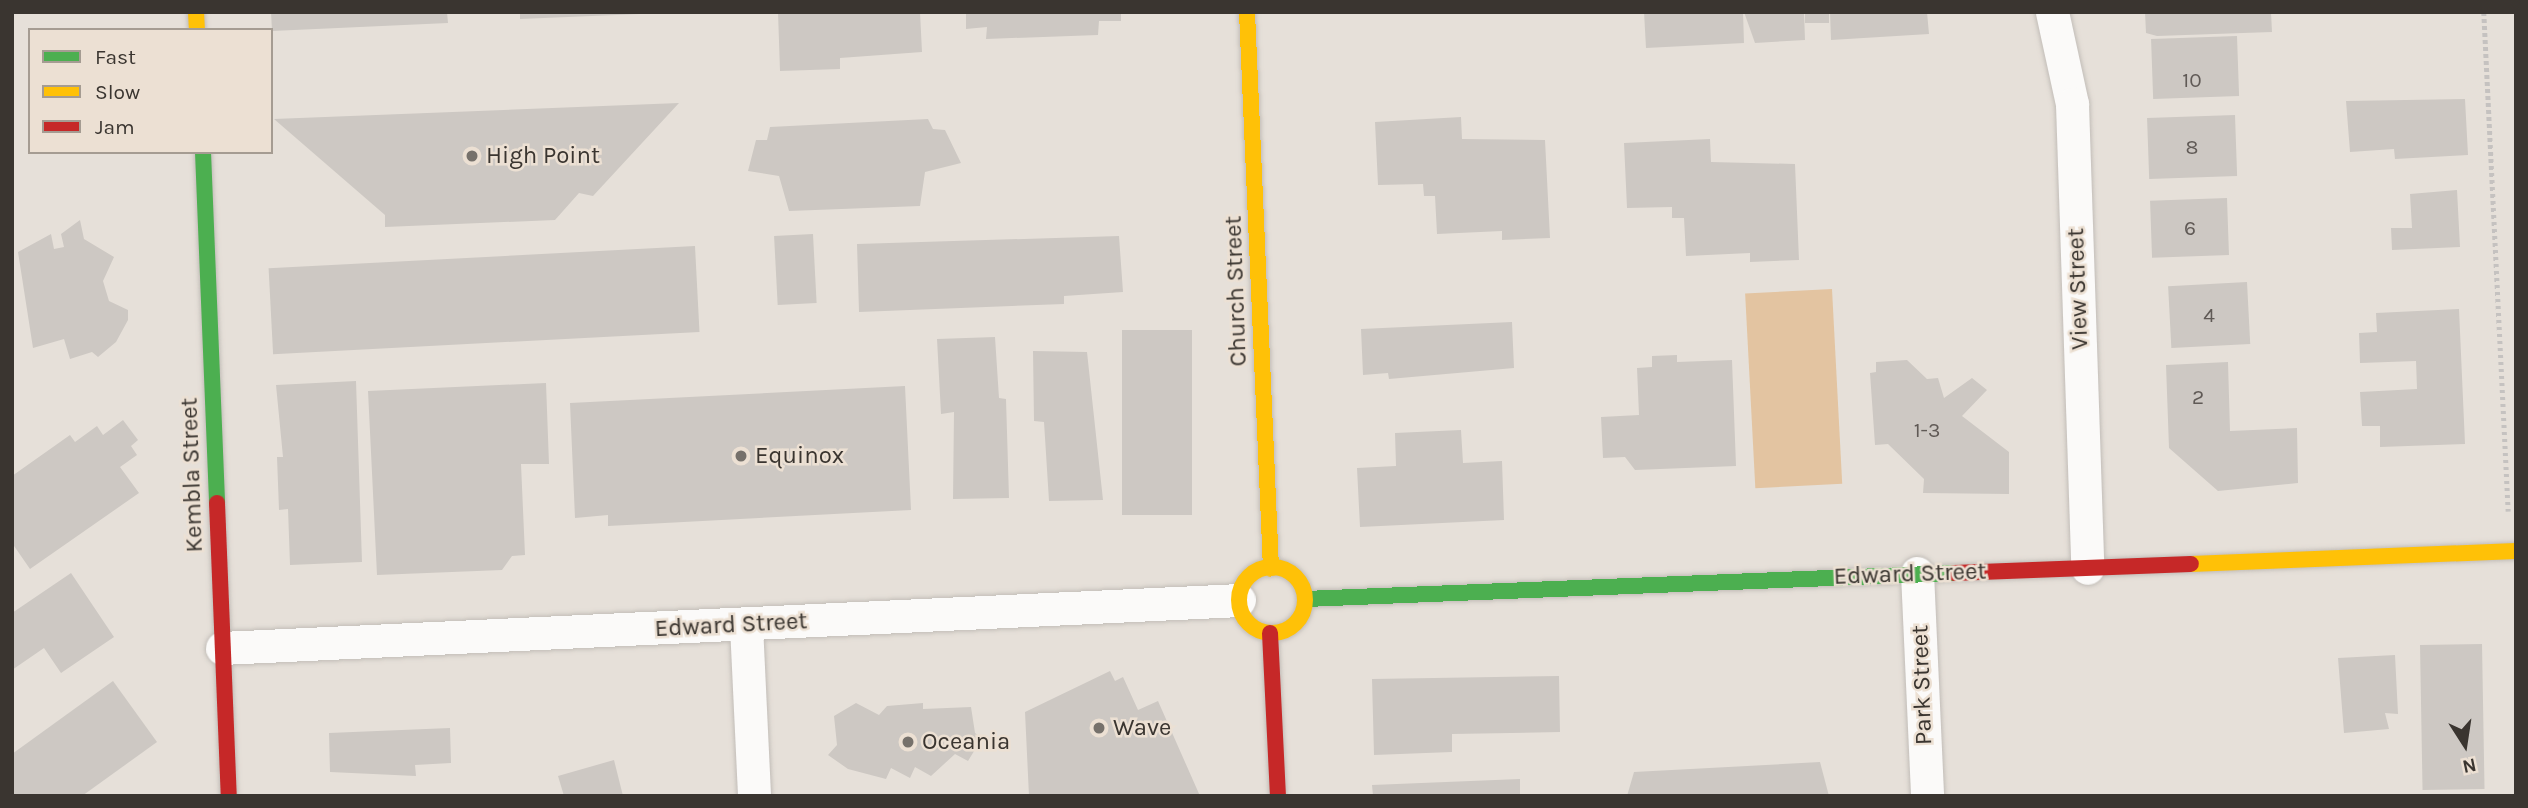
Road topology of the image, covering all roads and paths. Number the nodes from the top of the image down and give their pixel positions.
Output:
1 (1247, 12) edge
2 (2052, 12) edge
3 (2484, 12) edge
4 (202, 154) edge
5 (2508, 512) dead end
6 (2516, 551) edge
7 (1271, 568) junction
8 (2087, 568) junction
9 (1917, 573) junction
10 (1305, 599) junction
11 (1239, 600) junction
12 (746, 625) junction
13 (1270, 634) junction
14 (222, 648) junction
15 (229, 796) edge
16 (754, 796) edge
17 (1278, 796) edge
18 (1927, 796) edge

1 - 7 street, Church Street
2 - 8 street, View Street
3 - 5 path
4 - 14 street, Kembla Street
6 - 8 street, Edward Street
7 - 10 street
7 - 11 street
8 - 9 street, Edward Street
9 - 10 street, Edward Street
9 - 18 street, Park Street
10 - 13 street
11 - 12 street, Edward Street
11 - 13 street
12 - 14 street, Edward Street
12 - 16 street
13 - 17 street
14 - 15 street, Kembla Street

